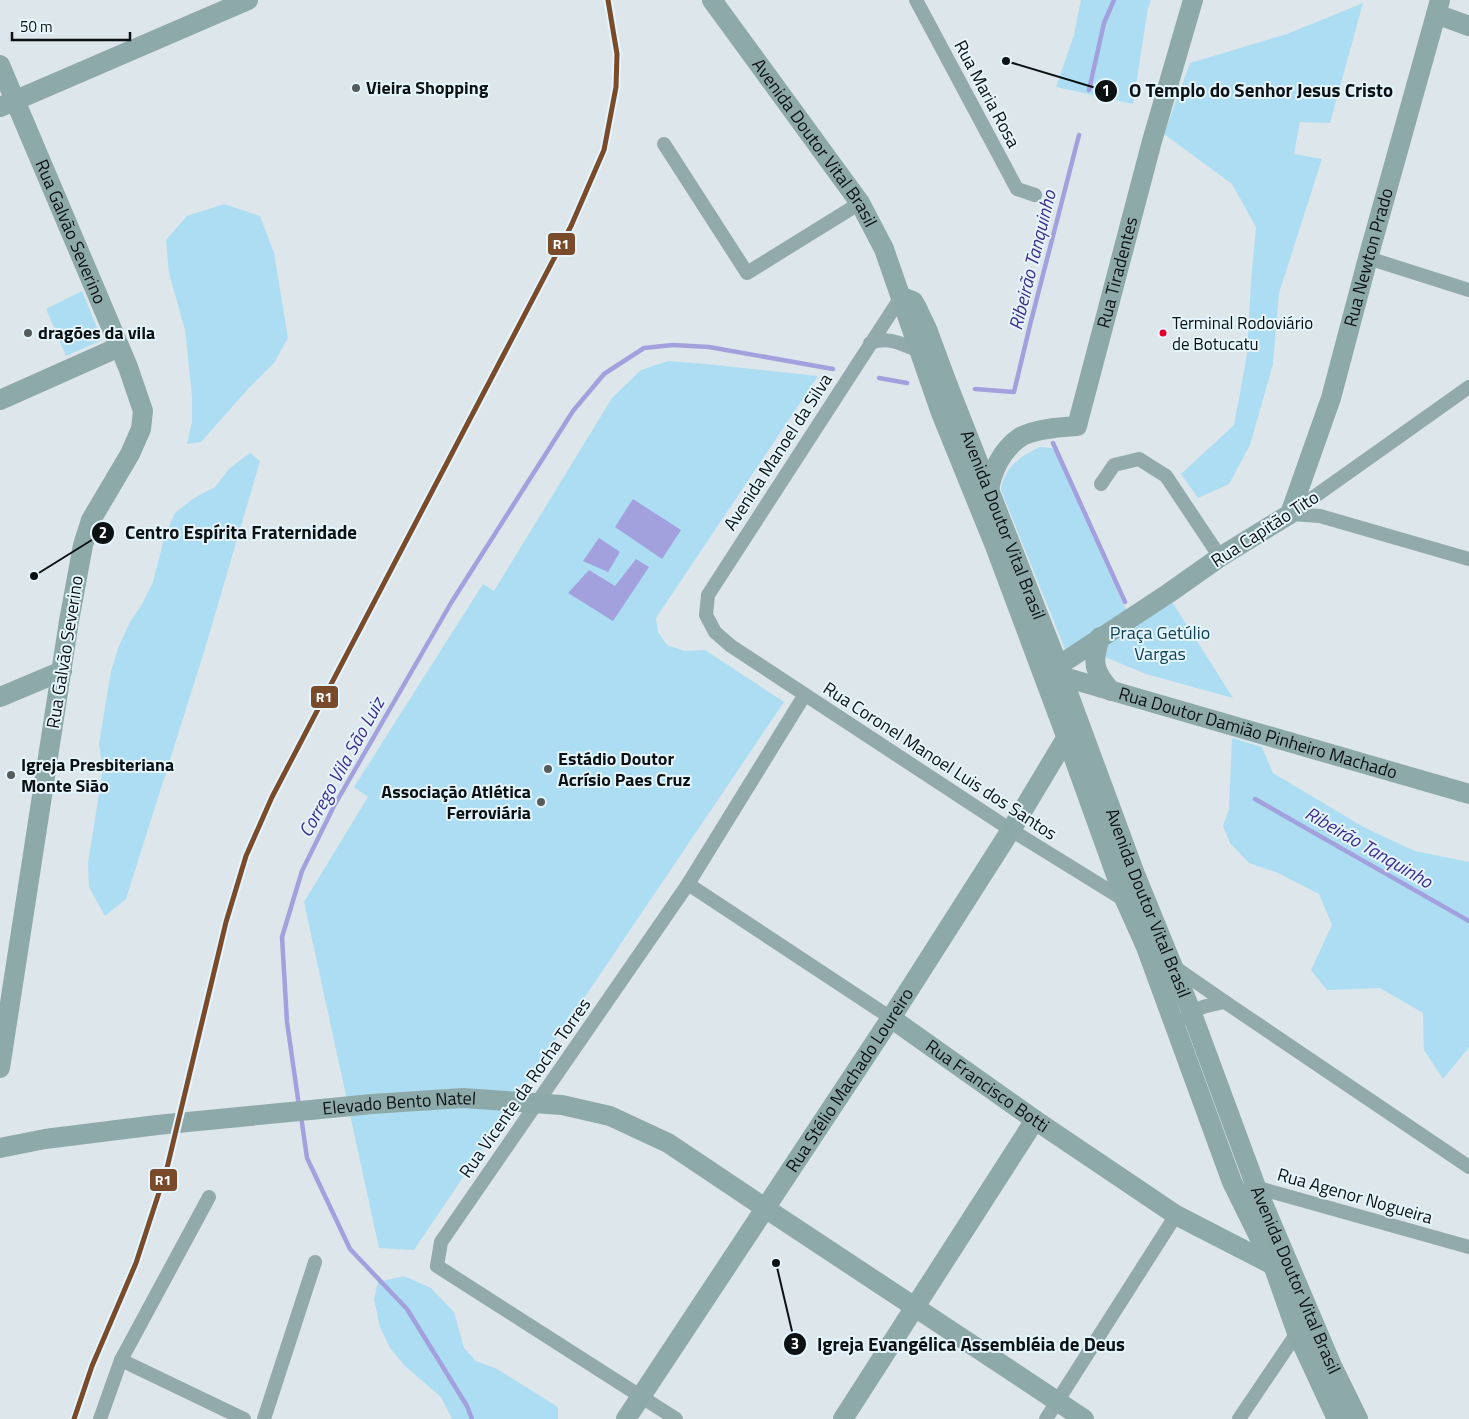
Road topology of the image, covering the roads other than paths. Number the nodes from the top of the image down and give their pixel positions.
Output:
1 (248, 0) edge
2 (712, 0) edge
3 (916, 0) edge
4 (1193, 0) edge
5 (1438, 7) edge
6 (1469, 26) edge
7 (0, 65) edge
8 (8, 104) edge
9 (664, 144) dead end
10 (1035, 195) dead end
11 (860, 203) junction
12 (1368, 258) junction
13 (1469, 290) edge
14 (900, 297) junction
15 (870, 343) junction
16 (119, 347) junction
17 (925, 353) junction
18 (1469, 387) edge
19 (0, 400) edge
20 (1100, 484) dead end
21 (989, 492) junction
22 (1290, 514) junction
23 (1220, 557) junction
24 (1469, 559) edge
25 (715, 632) joint
26 (1100, 637) junction
27 (62, 671) junction
28 (1054, 679) junction
29 (1111, 691) junction
30 (804, 696) junction
31 (0, 697) edge
32 (1072, 728) junction
33 (1469, 794) edge
34 (1011, 830) junction
35 (688, 884) junction
36 (1125, 900) junction
37 (1151, 914) junction
38 (1171, 964) junction
39 (1225, 1002) junction
40 (1191, 1012) junction
41 (891, 1018) junction
42 (1175, 1026) junction
43 (0, 1068) edge
44 (1035, 1120) junction
45 (0, 1148) edge
46 (1469, 1167) edge
47 (1232, 1182) junction
48 (1256, 1187) junction
49 (209, 1197) dead end
50 (765, 1208) junction
51 (1176, 1215) junction
52 (1469, 1248) edge
53 (315, 1262) dead end
54 (1274, 1265) junction
55 (1293, 1275) junction
56 (916, 1308) junction
57 (1297, 1332) junction
58 (121, 1360) junction
59 (640, 1396) junction
60 (1057, 1402) junction
61 (100, 1419) edge
62 (244, 1419) edge
63 (264, 1419) edge
64 (626, 1419) edge
65 (676, 1419) edge
66 (844, 1419) edge
67 (1046, 1419) edge
68 (1084, 1419) edge
69 (1238, 1419) edge
70 (1337, 1419) edge
71 (1358, 1419) edge

1 - 8 main road
2 - 11 main road, Avenida Doutor Vital Brasil
3 - 10 street, Rua Maria Rosa
4 - 21 main road, Rua Tiradentes
5 - 6 main road
5 - 12 main road, Rua Newton Prado
7 - 8 main road, Rua Galvão Severino
8 - 16 main road, Rua Galvão Severino
9 - 11 street
11 - 14 main road, Avenida Doutor Vital Brasil
12 - 13 street
12 - 22 main road, Rua Newton Prado
14 - 15 street, Avenida Manoel da Silva
14 - 17 main road, Avenida Doutor Vital Brasil
15 - 17 street
15 - 25 street, Avenida Manoel da Silva
16 - 19 main road
16 - 27 main road, Rua Galvão Severino
17 - 21 main road, Avenida Doutor Vital Brasil
17 - 28 main road, Avenida Doutor Vital Brasil
18 - 22 street, Rua Capitão Tito
20 - 23 street
21 - 28 main road, Avenida Doutor Vital Brasil
22 - 23 main road, Rua Capitão Tito
22 - 24 street
23 - 26 main road, Rua Capitão Tito
25 - 30 street, Rua Coronel Manoel Luis dos Santos
26 - 28 main road, Rua Capitão Tito
26 - 29 main road
27 - 31 main road
27 - 43 main road, Rua Galvão Severino
28 - 29 main road, Rua Doutor Damião Pinheiro Machado
28 - 32 main road, Avenida Doutor Vital Brasil
29 - 33 main road, Rua Doutor Damião Pinheiro Machado
30 - 34 street, Rua Coronel Manoel Luis dos Santos
30 - 35 street, Rua Vicente da Rocha Torres
32 - 34 main road, Rua Stélio Machado Loureiro
32 - 36 main road, Avenida Doutor Vital Brasil
32 - 37 main road, Avenida Doutor Vital Brasil
34 - 36 street, Rua Coronel Manoel Luis dos Santos
34 - 41 main road, Rua Stélio Machado Loureiro
35 - 41 street, Rua Francisco Botti
35 - 59 street, Rua Vicente da Rocha Torres
36 - 37 street, Rua Coronel Manoel Luis dos Santos
36 - 42 main road, Avenida Doutor Vital Brasil
37 - 38 main road, Avenida Doutor Vital Brasil
38 - 39 street
38 - 40 main road, Avenida Doutor Vital Brasil
39 - 40 street
39 - 46 street
40 - 42 street
40 - 48 main road, Avenida Doutor Vital Brasil
41 - 44 main road, Rua Francisco Botti
41 - 50 main road, Rua Stélio Machado Loureiro
42 - 47 main road, Avenida Doutor Vital Brasil
44 - 51 main road, Rua Francisco Botti
44 - 56 main road
45 - 50 main road, Elevado Bento Natel
47 - 48 street, Rua Agenor Nogueira
47 - 54 main road, Avenida Doutor Vital Brasil
48 - 52 street, Rua Agenor Nogueira
48 - 55 main road, Avenida Doutor Vital Brasil
49 - 58 street
50 - 56 main road, Elevado Bento Natel
50 - 59 main road, Rua Stélio Machado Loureiro
51 - 54 main road, Rua Francisco Botti
51 - 60 street
53 - 63 street
54 - 55 main road, Rua Francisco Botti
54 - 57 main road, Avenida Doutor Vital Brasil
55 - 71 main road, Avenida Doutor Vital Brasil
56 - 60 main road, Elevado Bento Natel
56 - 66 main road
57 - 69 street
57 - 70 main road, Avenida Doutor Vital Brasil
58 - 61 street
58 - 62 street
59 - 64 main road, Rua Stélio Machado Loureiro
59 - 65 street, Rua Vicente da Rocha Torres
60 - 67 street
60 - 68 main road, Elevado Bento Natel

